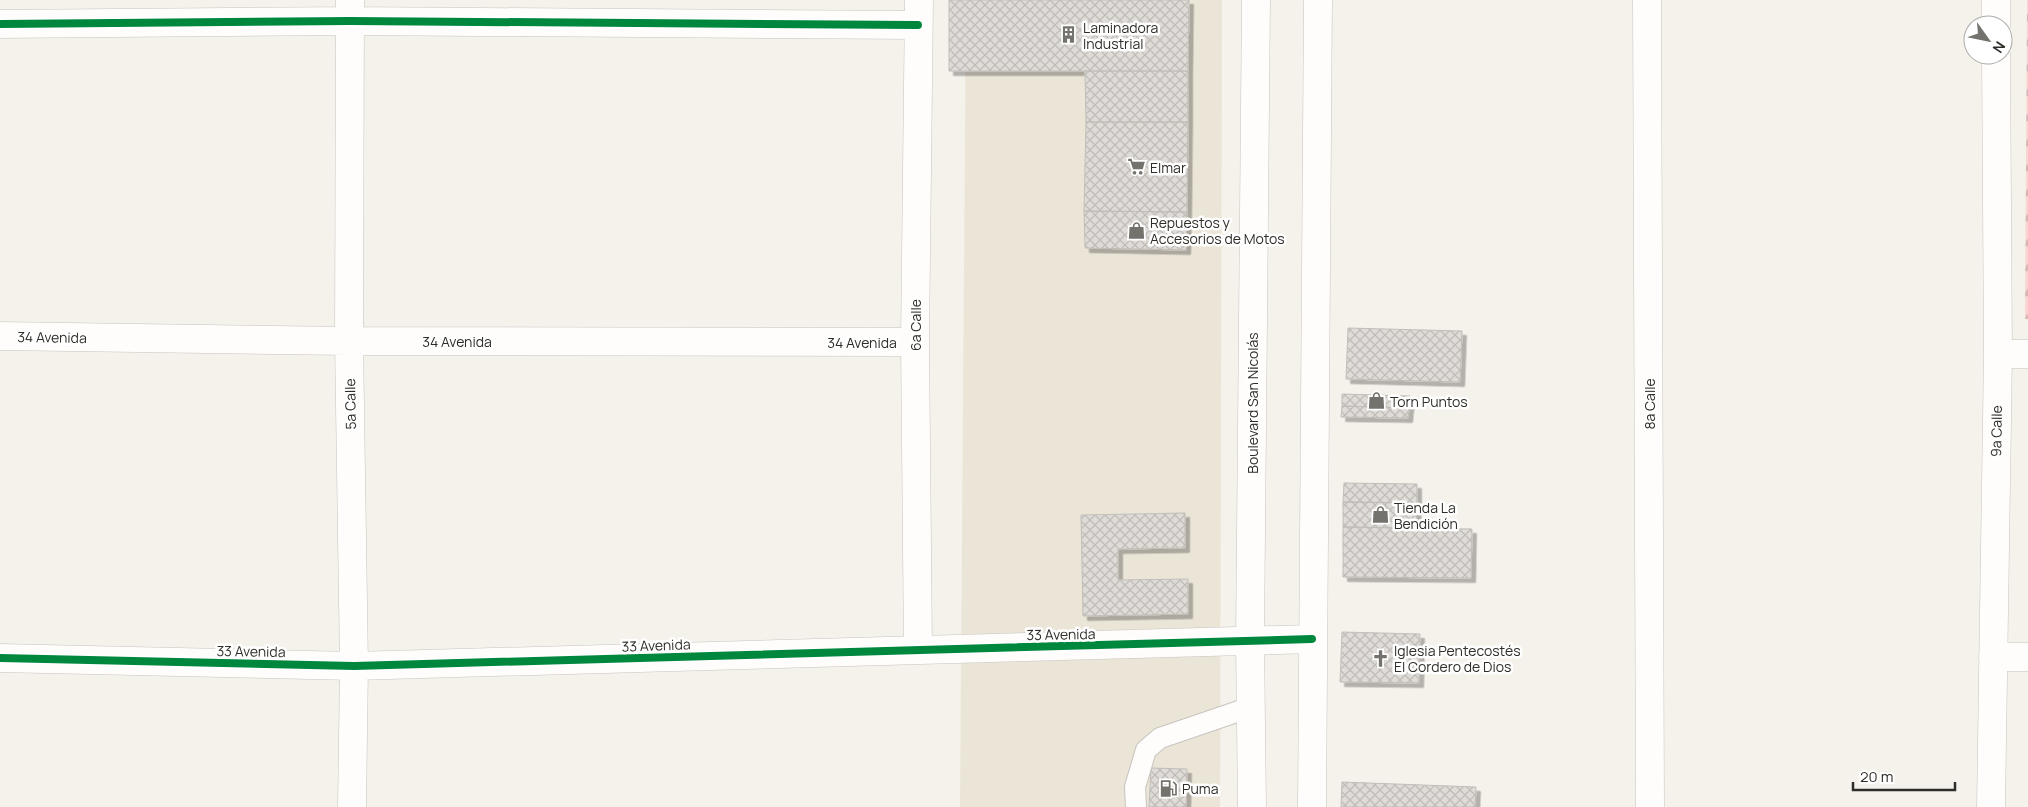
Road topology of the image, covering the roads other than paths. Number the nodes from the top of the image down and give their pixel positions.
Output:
1 (1256, 0) edge
2 (1318, 0) edge
3 (1647, 0) edge
4 (1996, 0) edge
5 (350, 11) edge
6 (919, 12) edge
7 (1996, 15) edge
8 (0, 24) edge
9 (1996, 65) edge
10 (0, 336) edge
11 (349, 341) junction
12 (915, 342) junction
13 (1998, 354) junction
14 (2028, 354) edge
15 (1312, 639) junction
16 (1250, 640) junction
17 (918, 650) junction
18 (1993, 657) junction
19 (2028, 657) edge
20 (0, 658) edge
21 (354, 666) junction
22 (1251, 707) junction
23 (352, 807) edge
24 (1136, 807) edge
25 (1252, 807) edge
26 (1312, 807) edge
27 (1650, 807) edge
28 (1991, 807) edge

1 - 16 street, Boulevard San Nicolás
2 - 15 street
3 - 27 street, 8a Calle
4 - 7 street
5 - 6 street
5 - 8 street
5 - 11 street, 5a Calle
6 - 12 street, 6a Calle
9 - 13 street, 9a Calle
10 - 11 street, 34 Avenida
11 - 12 street, 34 Avenida
11 - 21 street, 5a Calle
12 - 17 street, 6a Calle
13 - 14 street
13 - 18 street, 9a Calle
15 - 16 street, 33 Avenida
15 - 26 street
16 - 17 street, 33 Avenida
16 - 22 street, Boulevard San Nicolás
17 - 21 street, 33 Avenida
18 - 19 street
18 - 28 street, 9a Calle
20 - 21 street, 33 Avenida
21 - 23 street, 5a Calle
22 - 24 lane
22 - 25 street, Boulevard San Nicolás

